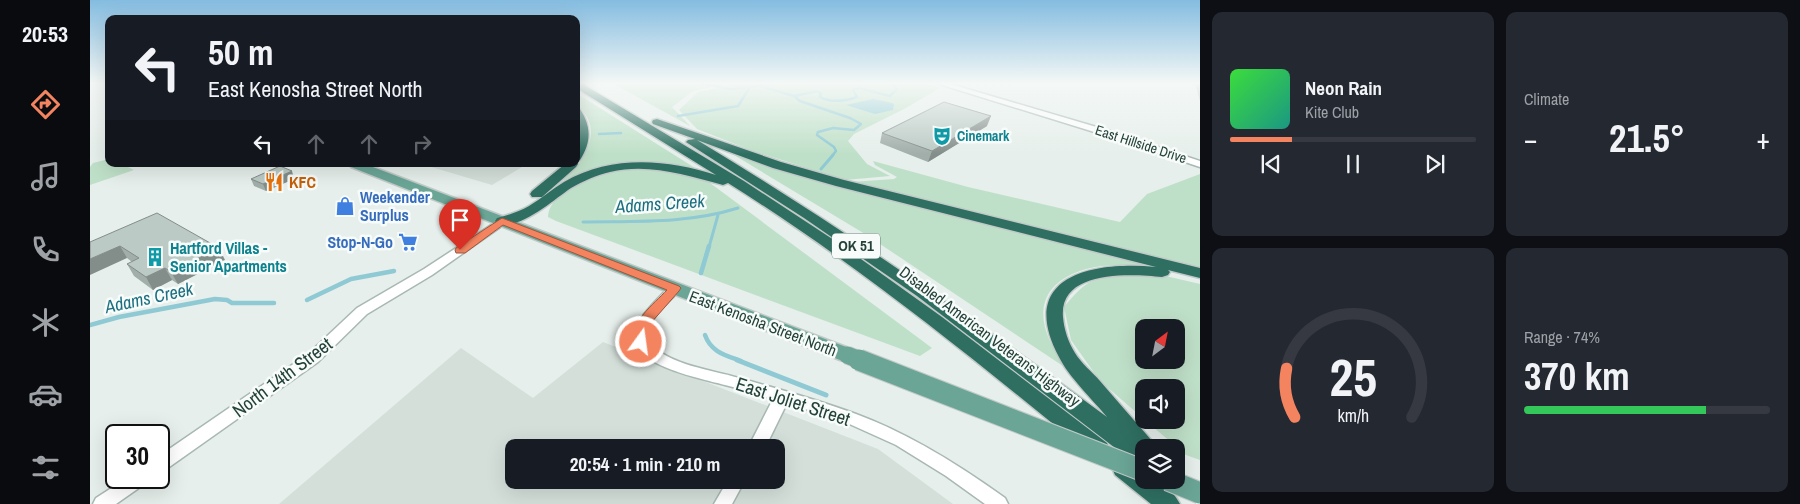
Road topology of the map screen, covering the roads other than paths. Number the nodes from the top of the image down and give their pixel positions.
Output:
1 (613, 107) edge
2 (631, 107) edge
3 (1018, 107) edge
4 (580, 118) edge
5 (657, 122) junction
6 (580, 149) edge
7 (1200, 164) edge
8 (363, 167) edge
9 (569, 167) edge
10 (748, 190) junction
11 (502, 221) junction
12 (1200, 274) edge
13 (1200, 278) edge
14 (675, 288) junction
15 (782, 396) junction
16 (761, 439) edge
17 (1137, 439) edge
18 (1135, 450) edge
19 (170, 457) edge
20 (1135, 467) edge
21 (1185, 487) edge
22 (124, 489) edge
23 (732, 489) edge
24 (1185, 489) edge
25 (1200, 493) edge
26 (1200, 501) edge
27 (102, 504) edge
28 (724, 504) edge
29 (999, 504) edge
30 (1168, 504) edge

1 - 10 highway, Disabled American Veterans Highway / OK 51
2 - 5 highway, Disabled American Veterans Highway / OK 51
3 - 7 street, East Hillside Drive
4 - 6 highway
5 - 12 highway
5 - 18 highway, Disabled American Veterans Highway / OK 51
8 - 11 main road, East Kenosha Street North
9 - 11 highway
10 - 11 highway
10 - 30 highway, Disabled American Veterans Highway / OK 51
11 - 14 main road, East Kenosha Street North
11 - 19 street, North 14th Street
13 - 17 highway
14 - 15 street, East Joliet Street
14 - 20 main road, East Kenosha Street North, bridge
15 - 16 street
15 - 29 street, East Joliet Street
21 - 25 main road, bridge
22 - 27 street
23 - 28 street
24 - 26 highway

